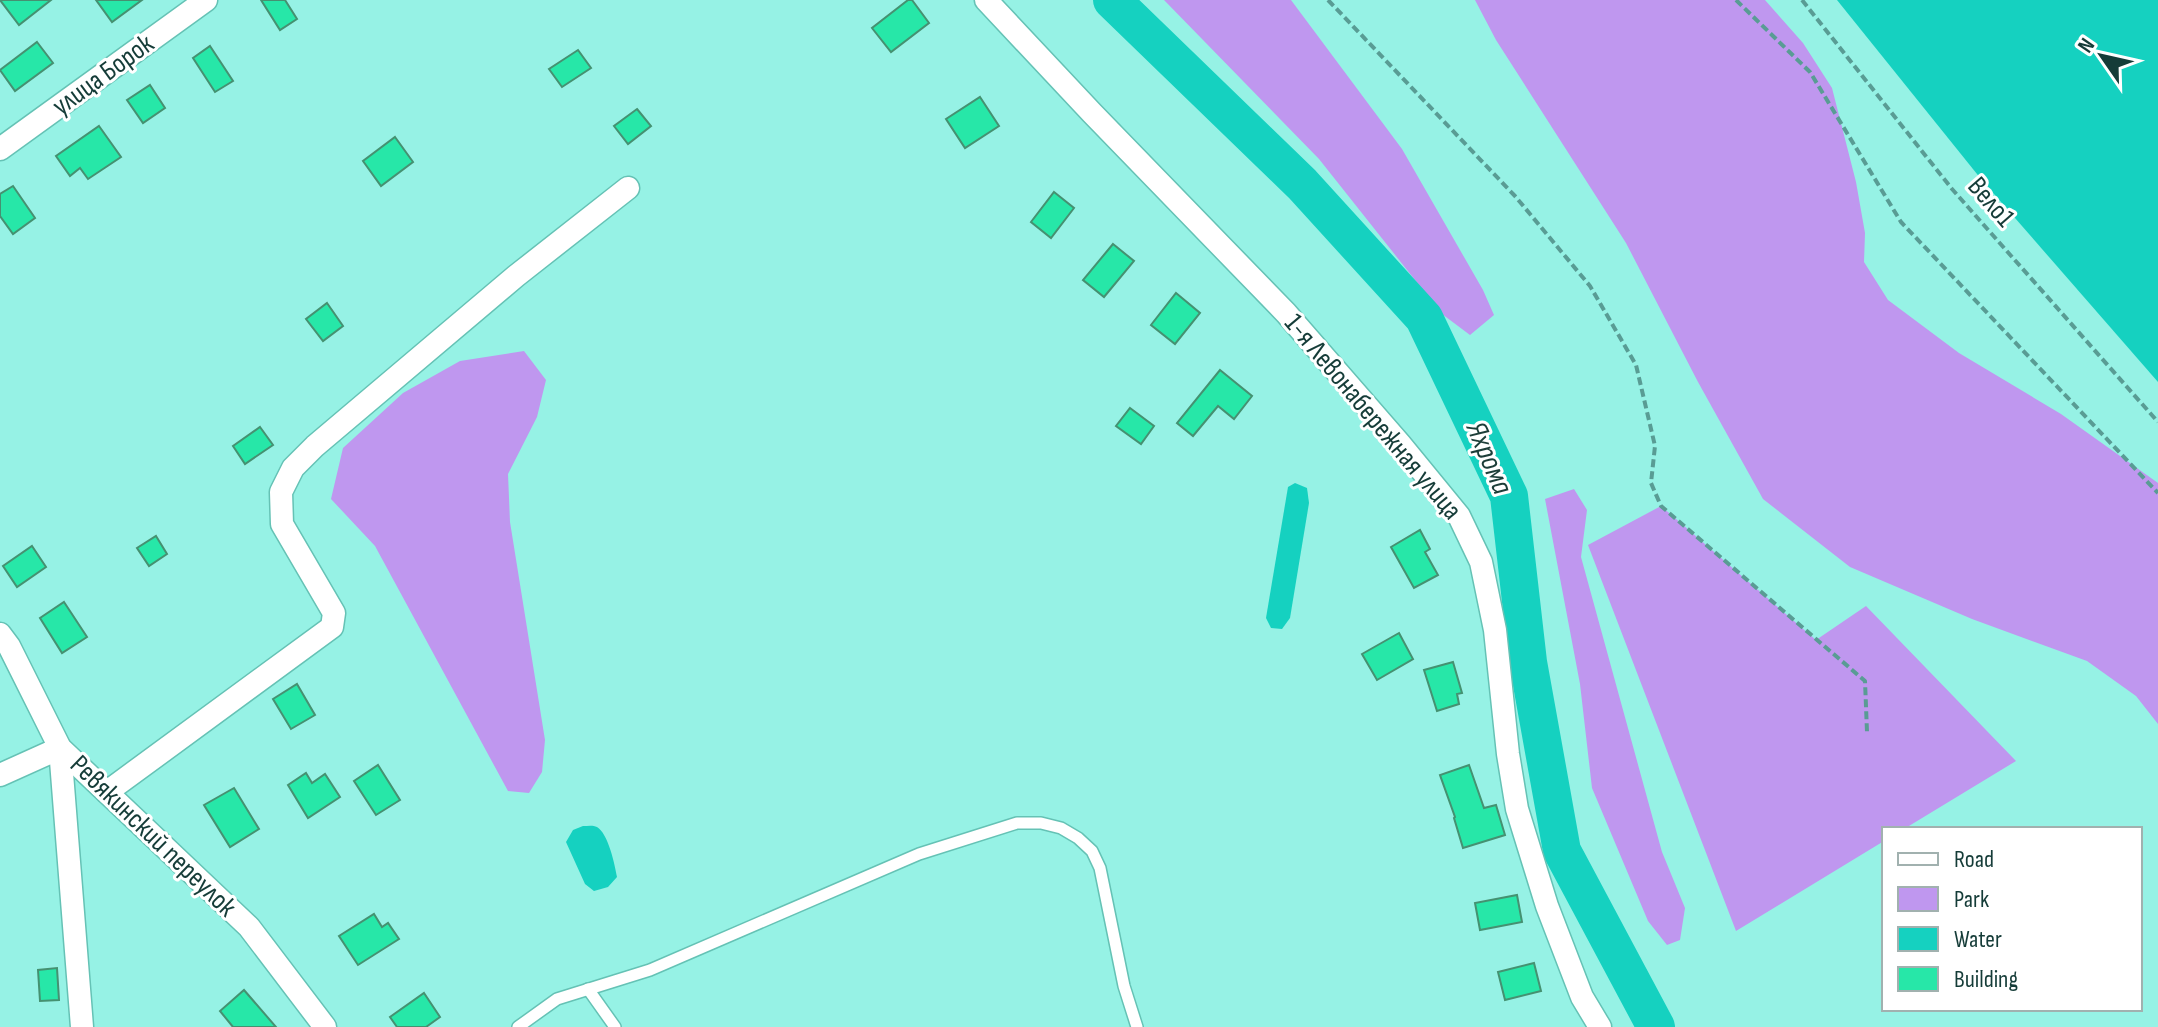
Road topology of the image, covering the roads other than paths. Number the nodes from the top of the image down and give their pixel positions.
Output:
1 (206, 0) edge
2 (986, 0) edge
3 (0, 149) edge
4 (628, 188) dead end
5 (0, 634) edge
6 (60, 748) junction
7 (0, 775) edge
8 (107, 792) junction
9 (588, 989) junction
10 (82, 1027) edge
11 (325, 1027) edge
12 (518, 1027) edge
13 (615, 1027) edge
14 (1137, 1027) edge
15 (1600, 1027) edge

1 - 3 street, улица Борок
2 - 15 street, 1-я Левонабережная улица
4 - 8 street
5 - 6 street, Ревякинский переулок
6 - 7 street
6 - 8 street, Ревякинский переулок
6 - 10 street
8 - 11 street, Ревякинский переулок
9 - 12 lane
9 - 13 lane
9 - 14 lane

